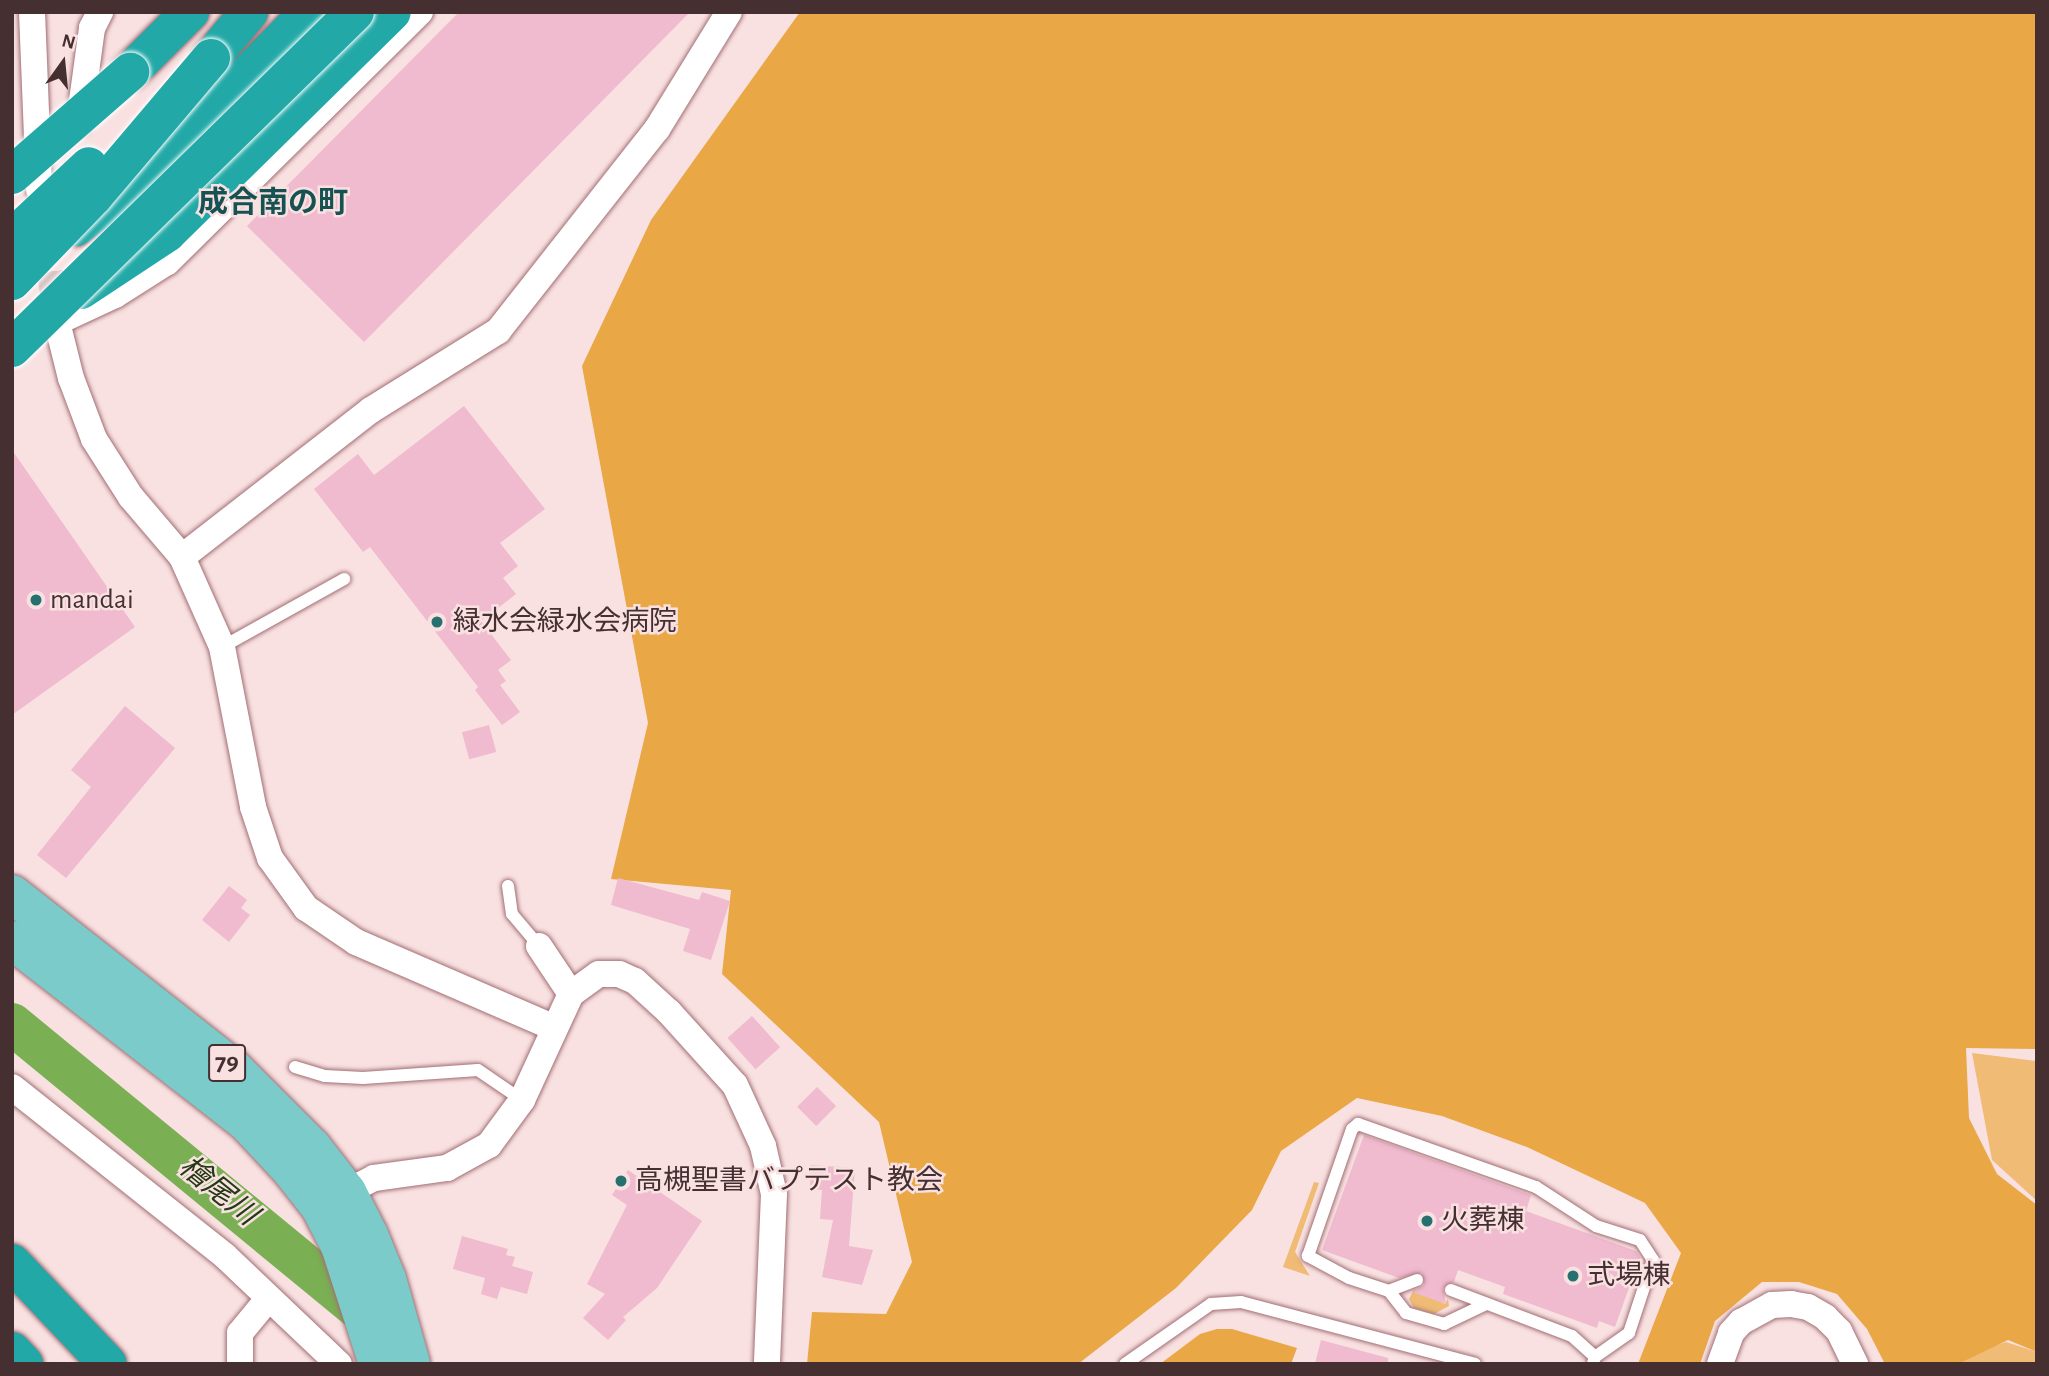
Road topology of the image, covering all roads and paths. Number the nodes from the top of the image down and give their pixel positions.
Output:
1 (32, 12) edge
2 (100, 12) edge
3 (190, 12) edge
4 (249, 12) edge
5 (309, 12) edge
6 (355, 12) edge
7 (392, 12) edge
8 (420, 12) edge
9 (729, 12) edge
10 (211, 58) junction
11 (25, 172) edge
12 (12, 238) edge
13 (12, 268) edge
14 (12, 281) edge
15 (12, 322) edge
16 (12, 348) edge
17 (183, 557) junction
18 (344, 579) dead end
19 (222, 647) junction
20 (508, 886) dead end
21 (12, 894) edge
22 (12, 940) edge
23 (539, 946) joint
24 (571, 994) junction
25 (552, 1027) junction
26 (295, 1067) dead end
27 (12, 1087) edge
28 (522, 1100) junction
29 (333, 1199) junction
30 (12, 1263) edge
31 (1417, 1280) dead end
32 (1451, 1290) dead end
33 (1389, 1291) junction
34 (268, 1299) junction
35 (1486, 1304) junction
36 (12, 1351) edge
37 (1594, 1360) edge
38 (24, 1364) edge
39 (108, 1364) edge
40 (240, 1364) edge
41 (339, 1364) edge
42 (379, 1364) edge
43 (411, 1364) edge
44 (767, 1364) edge
45 (1125, 1364) edge
46 (1475, 1364) edge
47 (1720, 1364) edge
48 (1855, 1364) edge

1 - 11 street
2 - 11 street
3 - 11 highway, bridge
4 - 10 highway
5 - 13 highway
6 - 16 highway, bridge
7 - 15 highway
8 - 17 street
9 - 17 street
10 - 12 highway, bridge
10 - 14 highway, bridge
17 - 19 street
18 - 19 lane
19 - 25 street
20 - 23 lane
21 - 29 main road, 79
22 - 29 main road, 79
23 - 24 street
24 - 25 street
24 - 44 street
25 - 28 street
26 - 28 lane
27 - 34 street
28 - 29 street
29 - 42 main road, 79
29 - 43 main road, 79
30 - 39 highway
31 - 33 lane
32 - 35 lane
33 - 35 lane
33 - 37 lane
34 - 40 street
34 - 41 street
35 - 37 lane
36 - 38 highway
45 - 46 lane
47 - 48 street

